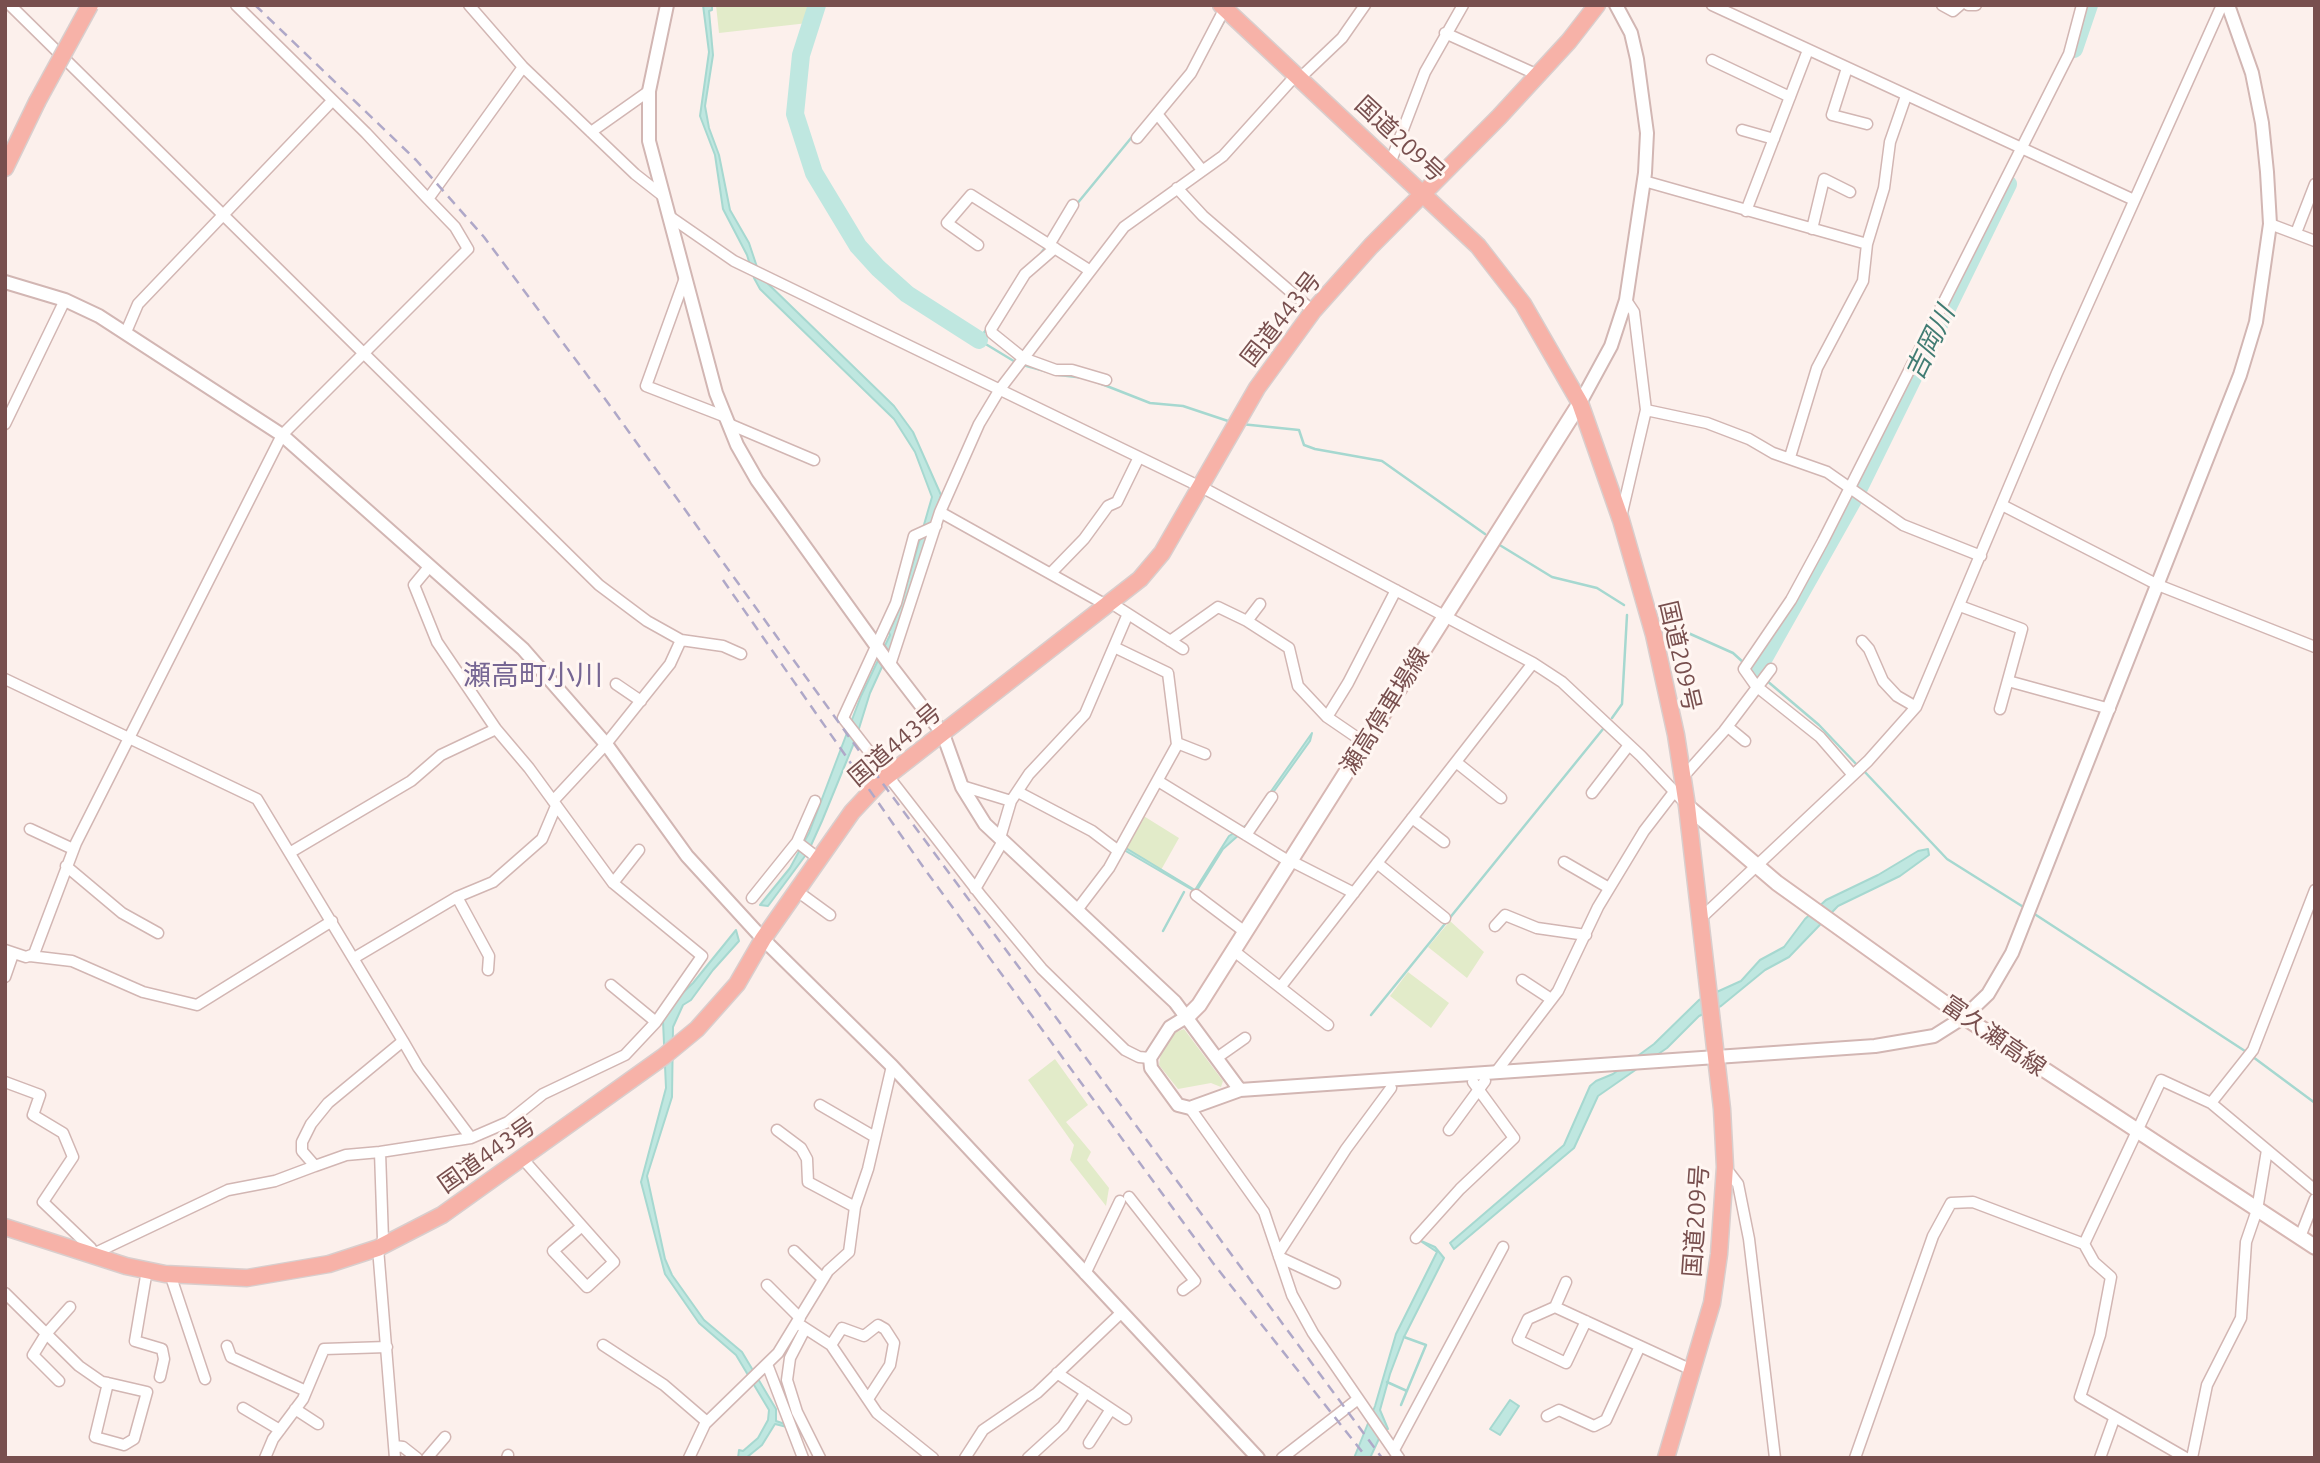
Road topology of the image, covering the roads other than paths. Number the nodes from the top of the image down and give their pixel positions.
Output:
1 (10, 5) edge
2 (90, 5) edge
3 (236, 5) edge
4 (468, 5) edge
5 (483, 5) edge
6 (667, 5) edge
7 (1365, 5) edge
8 (1462, 5) edge
9 (1597, 5) edge
10 (1616, 5) edge
11 (1942, 5) edge
12 (1960, 5) edge
13 (1968, 5) edge
14 (1976, 5) edge
15 (2082, 5) edge
16 (2222, 5) edge
17 (2228, 5) edge
18 (1224, 6) edge
19 (1718, 6) edge
20 (482, 17) junction
21 (1445, 33) junction
22 (1808, 50) junction
23 (1712, 60) dead end
24 (523, 67) junction
25 (1847, 68) junction
26 (1299, 75) junction
27 (1538, 75) junction
28 (649, 91) junction
29 (1906, 96) junction
30 (1790, 97) junction
31 (332, 102) junction
32 (1158, 115) junction
33 (1867, 124) dead end
34 (1742, 130) dead end
35 (591, 132) junction
36 (1137, 138) dead end
37 (1774, 139) junction
38 (2021, 149) junction
39 (1391, 161) junction
40 (5, 169) edge
41 (1202, 170) junction
42 (1644, 181) junction
43 (2315, 184) edge
44 (1177, 188) junction
45 (1425, 192) junction
46 (1850, 192) dead end
47 (663, 196) junction
48 (428, 199) junction
49 (2134, 200) junction
50 (1073, 205) dead end
51 (1746, 211) junction
52 (224, 216) junction
53 (669, 216) junction
54 (2270, 224) junction
55 (1812, 229) junction
56 (2296, 233) junction
57 (2315, 241) edge
58 (1867, 244) junction
59 (978, 245) dead end
60 (1052, 246) junction
61 (1089, 270) junction
62 (685, 278) junction
63 (5, 282) edge
64 (65, 300) junction
65 (1626, 300) junction
66 (1313, 311) junction
67 (126, 332) junction
68 (365, 356) junction
69 (1023, 358) junction
70 (1106, 380) dead end
71 (1000, 389) junction
72 (1580, 403) junction
73 (1646, 410) junction
74 (727, 421) junction
75 (5, 424) edge
76 (282, 435) junction
77 (1139, 457) junction
78 (1790, 457) junction
79 (814, 460) dead end
80 (1200, 487) junction
81 (1849, 488) junction
82 (2002, 505) junction
83 (940, 512) junction
84 (1620, 520) junction
85 (936, 526) junction
86 (1981, 556) junction
87 (429, 567) junction
88 (1051, 573) junction
89 (2158, 586) junction
90 (1396, 590) junction
91 (1260, 604) dead end
92 (1109, 605) junction
93 (1960, 606) junction
94 (1127, 616) junction
95 (1445, 616) junction
96 (1247, 621) junction
97 (681, 640) junction
98 (1170, 641) junction
99 (1862, 641) dead end
100 (876, 646) junction
101 (1114, 647) junction
102 (2315, 647) edge
103 (1183, 649) dead end
104 (741, 653) dead end
105 (1533, 663) junction
106 (890, 665) junction
107 (1771, 669) dead end
108 (5, 679) edge
109 (2008, 681) junction
110 (616, 684) dead end
111 (1756, 686) junction
112 (641, 701) junction
113 (1916, 707) junction
114 (2000, 709) dead end
115 (2110, 709) junction
116 (1327, 717) junction
117 (1728, 726) junction
118 (496, 729) junction
119 (943, 734) junction
120 (128, 735) junction
121 (1745, 741) dead end
122 (1177, 743) junction
123 (1365, 743) junction
124 (606, 744) junction
125 (1629, 745) junction
126 (1206, 754) dead end
127 (1456, 762) junction
128 (888, 775) junction
129 (1853, 775) junction
130 (1683, 777) junction
131 (1158, 781) junction
132 (962, 786) junction
133 (1674, 792) junction
134 (1592, 793) dead end
135 (1015, 797) junction
136 (1272, 797) dead end
137 (1501, 797) dead end
138 (815, 801) dead end
139 (555, 803) junction
140 (1687, 806) junction
141 (1412, 818) junction
142 (30, 829) dead end
143 (1246, 835) junction
144 (1002, 840) junction
145 (797, 842) junction
146 (1444, 842) dead end
147 (73, 849) junction
148 (639, 850) dead end
149 (1117, 850) junction
150 (291, 852) junction
151 (819, 859) junction
152 (1290, 861) junction
153 (1564, 862) dead end
154 (1377, 863) junction
155 (66, 866) junction
156 (1756, 866) junction
157 (613, 883) junction
158 (1609, 888) junction
159 (975, 889) junction
160 (2315, 890) edge
161 (797, 891) junction
162 (1354, 892) junction
163 (1196, 895) dead end
164 (457, 897) junction
165 (752, 898) dead end
166 (1077, 910) junction
167 (830, 915) dead end
168 (1445, 918) dead end
169 (1700, 919) junction
170 (332, 921) junction
171 (1495, 926) dead end
172 (1245, 932) junction
173 (158, 933) dead end
174 (1586, 935) junction
175 (763, 939) junction
176 (1234, 951) junction
177 (9, 952) edge
178 (30, 956) junction
179 (354, 958) junction
180 (488, 970) dead end
181 (5, 977) edge
182 (1522, 980) dead end
183 (611, 985) dead end
184 (1282, 985) junction
185 (1551, 999) junction
186 (1188, 1016) junction
187 (1964, 1017) junction
188 (656, 1022) junction
189 (1328, 1024) dead end
190 (1245, 1038) dead end
191 (402, 1041) junction
192 (1716, 1056) junction
193 (1218, 1057) junction
194 (1150, 1058) junction
195 (892, 1066) junction
196 (1496, 1072) junction
197 (5, 1082) edge
198 (1391, 1088) dead end
199 (1240, 1090) junction
200 (2211, 1103) junction
201 (820, 1105) dead end
202 (1190, 1108) junction
203 (777, 1130) dead end
204 (1449, 1130) dead end
205 (2137, 1130) junction
206 (875, 1137) junction
207 (471, 1138) junction
208 (2267, 1150) junction
209 (380, 1152) junction
210 (522, 1158) junction
211 (316, 1166) junction
212 (1725, 1167) junction
213 (2315, 1190) edge
214 (2315, 1199) edge
215 (855, 1207) junction
216 (2257, 1210) junction
217 (582, 1226) junction
218 (5, 1227) edge
219 (2300, 1237) junction
220 (1416, 1238) dead end
221 (2084, 1244) junction
222 (1503, 1247) dead end
223 (2315, 1247) edge
224 (378, 1248) junction
225 (794, 1251) dead end
226 (91, 1255) junction
227 (1279, 1256) junction
228 (147, 1270) junction
229 (1086, 1273) junction
230 (170, 1274) junction
231 (823, 1279) junction
232 (1566, 1282) dead end
233 (1335, 1283) dead end
234 (767, 1285) dead end
235 (1183, 1290) dead end
236 (5, 1293) edge
237 (70, 1307) dead end
238 (1555, 1307) junction
239 (1122, 1312) junction
240 (1586, 1321) junction
241 (801, 1323) junction
242 (46, 1334) junction
243 (603, 1345) dead end
244 (831, 1345) junction
245 (228, 1346) dead end
246 (1640, 1346) junction
247 (387, 1347) junction
248 (767, 1364) junction
249 (1694, 1371) junction
250 (1058, 1373) junction
251 (160, 1377) dead end
252 (205, 1379) dead end
253 (59, 1381) dead end
254 (108, 1383) junction
255 (306, 1391) junction
256 (1086, 1392) junction
257 (868, 1399) junction
258 (1358, 1399) junction
259 (243, 1408) dead end
260 (295, 1409) junction
261 (1111, 1409) junction
262 (1547, 1416) dead end
263 (1126, 1419) dead end
264 (2114, 1419) junction
265 (707, 1422) junction
266 (318, 1424) dead end
267 (280, 1430) junction
268 (445, 1437) dead end
269 (1089, 1443) dead end
270 (395, 1446) junction
271 (1396, 1454) edge
272 (926, 1455) edge
273 (265, 1458) edge
274 (396, 1458) edge
275 (417, 1458) edge
276 (427, 1458) edge
277 (689, 1458) edge
278 (803, 1458) edge
279 (820, 1458) edge
280 (965, 1458) edge
281 (1028, 1458) edge
282 (1258, 1458) edge
283 (1282, 1458) edge
284 (1666, 1458) edge
285 (1775, 1458) edge
286 (1855, 1458) edge
287 (2100, 1458) edge
288 (2186, 1458) edge
289 (2192, 1458) edge

1 - 52 street
2 - 40 highway, bridge
3 - 31 street
4 - 20 street
5 - 20 street
6 - 28 street
7 - 26 street
8 - 21 street
9 - 27 highway, 国道443号
10 - 42 street
11 - 12 street
13 - 14 street
15 - 38 street
16 - 49 street
17 - 54 street
18 - 26 highway, 国道209号
18 - 32 street
19 - 22 street
20 - 24 street
21 - 27 street
21 - 39 street
22 - 25 street
22 - 30 street
23 - 30 street
24 - 35 street
24 - 48 street
25 - 29 street
25 - 33 street
26 - 39 highway, 国道209号
26 - 41 street
27 - 45 highway, 国道443号
28 - 35 street
28 - 47 street
29 - 38 street
29 - 58 street
30 - 37 street
31 - 48 street
31 - 52 street
32 - 36 street
32 - 41 street
34 - 37 street
35 - 47 street
37 - 51 street
38 - 49 street
38 - 81 street
39 - 45 highway, 国道209号
41 - 44 street
42 - 51 street
42 - 65 street
43 - 56 street
44 - 61 street
44 - 66 street
45 - 66 highway, 国道443号
45 - 72 highway, 国道209号
46 - 55 street
47 - 53 street
48 - 68 street
49 - 82 street
50 - 60 street
51 - 55 street
52 - 67 street
52 - 68 street
53 - 62 street
53 - 71 street
54 - 56 street
54 - 89 street
55 - 58 street
56 - 57 street
58 - 78 street
59 - 60 street
60 - 61 street
60 - 69 street
61 - 69 street
62 - 74 street
62 - 74 street
63 - 64 street
64 - 67 street
64 - 75 street
65 - 72 street
65 - 73 street
66 - 80 highway, 国道443号
67 - 76 street
68 - 76 street
68 - 97 street
69 - 70 street
69 - 71 street
71 - 77 street
71 - 83 street
72 - 84 highway, 国道209号
72 - 95 main road, 瀬高停車場線
73 - 78 street
73 - 84 street
74 - 79 street
74 - 100 street
76 - 87 street
76 - 120 street
77 - 80 street
77 - 88 street
78 - 81 street
80 - 90 street
80 - 92 highway, 国道443号
81 - 86 street
81 - 111 street
82 - 86 street
82 - 89 street
83 - 85 street
83 - 88 street
84 - 130 highway, 国道209号
85 - 100 street
85 - 106 street
86 - 93 street
87 - 118 street
87 - 124 street
88 - 92 street
89 - 102 street
89 - 115 street
90 - 95 street
90 - 116 street
91 - 96 street
92 - 94 street
92 - 119 highway, 国道443号
93 - 109 street
93 - 113 street
94 - 98 street
94 - 101 street
95 - 105 street
95 - 123 main road, 瀬高停車場線
96 - 98 street
96 - 116 street
97 - 104 street
97 - 112 street
98 - 103 street
99 - 113 street
100 - 106 street
100 - 128 street
101 - 122 street
101 - 135 street
105 - 125 street
105 - 127 street
106 - 119 street
107 - 111 street
108 - 120 street
109 - 114 street
109 - 115 street
110 - 112 street
111 - 117 street
111 - 129 street
112 - 124 street
113 - 129 street
115 - 187 street
116 - 123 street
117 - 121 street
117 - 130 street
118 - 139 street
118 - 150 street
119 - 128 highway, 国道443号
119 - 132 street
120 - 147 street
120 - 150 street
122 - 126 street
122 - 131 street
123 - 152 main road, 瀬高停車場線
124 - 139 street
124 - 175 street
125 - 133 street
125 - 134 street
127 - 137 street
127 - 141 street
128 - 151 highway, 国道443号
128 - 159 street
129 - 156 street
130 - 140 highway, 国道209号
131 - 143 street
131 - 149 street
132 - 135 street
132 - 144 street
133 - 140 street
133 - 158 street
135 - 144 street
135 - 149 street
136 - 143 street
138 - 145 street
139 - 157 street
139 - 164 street
140 - 156 main road, 富久瀬高線
140 - 169 highway, 国道209号
141 - 146 street
141 - 154 street
142 - 147 street
143 - 152 street
144 - 159 street
144 - 166 street
145 - 151 street
145 - 165 street
147 - 155 street
148 - 157 street
149 - 166 street
150 - 170 street
151 - 161 highway, 国道443号
152 - 162 street
152 - 172 main road, 瀬高停車場線
153 - 158 street
154 - 162 street
154 - 168 street
155 - 173 street
155 - 178 street
156 - 169 street
156 - 187 main road, 富久瀬高線
157 - 188 street
158 - 174 street
159 - 194 street
160 - 200 street
161 - 167 street
161 - 175 highway, 国道443号
162 - 184 street
163 - 172 street
164 - 179 street
164 - 180 street
166 - 186 street
169 - 192 highway, 国道209号
170 - 178 street
170 - 179 street
171 - 174 street
172 - 176 main road, 瀬高停車場線
174 - 185 street
175 - 195 street
175 - 210 highway, 国道443号
176 - 184 street
176 - 186 main road, 瀬高停車場線
177 - 178 street
177 - 181 street
179 - 191 street
182 - 185 street
183 - 188 street
184 - 189 street
185 - 196 street
186 - 193 street
186 - 194 street
187 - 192 street
187 - 205 main road, 富久瀬高線
188 - 207 street
190 - 193 street
191 - 207 street
191 - 211 street
192 - 196 street
192 - 212 highway, 国道209号
193 - 199 street
194 - 202 street
195 - 206 street
195 - 229 street
196 - 199 street
197 - 226 street
198 - 227 street
199 - 202 street
200 - 205 street
200 - 208 street
201 - 206 street
202 - 227 street
203 - 215 street
204 - 220 street
205 - 216 main road, 富久瀬高線
205 - 221 street
206 - 215 street
207 - 209 street
208 - 213 street
208 - 216 street
209 - 211 street
209 - 224 street
210 - 217 street
210 - 224 highway, 国道443号
211 - 226 street
212 - 249 highway, 国道209号
212 - 285 street
214 - 219 street
215 - 231 street
216 - 219 main road, 富久瀬高線
216 - 289 street
217 - 217 street
218 - 226 highway, 国道443号
219 - 223 main road, 富久瀬高線
221 - 264 street
221 - 286 street
222 - 271 street
224 - 230 highway, 国道443号
224 - 247 street
225 - 231 street
226 - 228 highway, 国道443号
227 - 233 street
227 - 258 street
228 - 230 highway, 国道443号
228 - 251 street
229 - 235 street
229 - 239 street
230 - 252 street
231 - 241 street
232 - 238 street
234 - 241 street
236 - 242 street
237 - 242 street
238 - 240 street
238 - 240 street
239 - 250 street
239 - 282 street
240 - 246 street
241 - 244 street
241 - 248 street
241 - 279 street
242 - 253 street
242 - 254 street
243 - 265 street
244 - 257 street
244 - 257 street
245 - 255 street
246 - 249 street
246 - 262 street
247 - 255 street
247 - 270 street
248 - 265 street
248 - 278 street
249 - 284 highway, 国道209号
250 - 256 street
250 - 280 street
254 - 254 street
255 - 260 street
256 - 261 street
256 - 281 street
257 - 272 street
258 - 271 street
258 - 283 street
259 - 267 street
260 - 266 street
260 - 267 street
261 - 263 street
261 - 269 street
264 - 287 street
264 - 288 street
265 - 277 street
267 - 273 street
268 - 276 street
270 - 274 street
270 - 275 street

